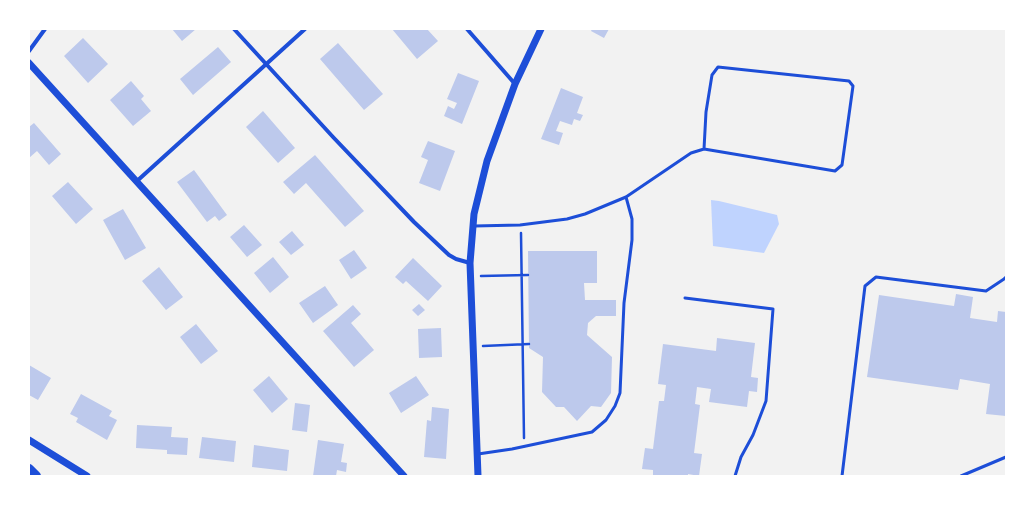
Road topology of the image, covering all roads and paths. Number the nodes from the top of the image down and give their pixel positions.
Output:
1 (45, 29) edge
2 (234, 29) edge
3 (305, 29) edge
4 (467, 29) edge
5 (541, 29) edge
6 (29, 51) edge
7 (29, 63) edge
8 (267, 64) junction
9 (515, 84) junction
10 (704, 150) junction
11 (137, 181) junction
12 (626, 197) junction
13 (472, 226) junction
14 (521, 246) dead end
15 (470, 263) junction
16 (528, 274) dead end
17 (522, 275) junction
18 (470, 276) junction
19 (1006, 277) edge
20 (685, 298) dead end
21 (522, 344) junction
22 (529, 344) dead end
23 (472, 347) junction
24 (29, 440) edge
25 (524, 447) junction
26 (477, 455) junction
27 (1006, 457) edge
28 (29, 470) edge
29 (36, 476) edge
30 (87, 476) edge
31 (404, 476) edge
32 (478, 476) edge
33 (735, 476) edge
34 (842, 476) edge
35 (961, 476) edge

1 - 6 street
2 - 8 street
3 - 8 street
4 - 9 street
5 - 9 street
7 - 11 street
8 - 11 street
8 - 15 street
9 - 13 street
10 - 10 lane
10 - 12 lane
11 - 31 street
12 - 13 lane
12 - 25 lane
13 - 15 street
14 - 17 path
15 - 18 street
16 - 17 path
17 - 18 path
17 - 21 path
18 - 23 street
19 - 34 lane
20 - 33 lane
21 - 22 path
21 - 23 path
21 - 25 path
23 - 26 street
24 - 30 street
25 - 26 lane
26 - 32 street
27 - 35 lane
28 - 29 main road

